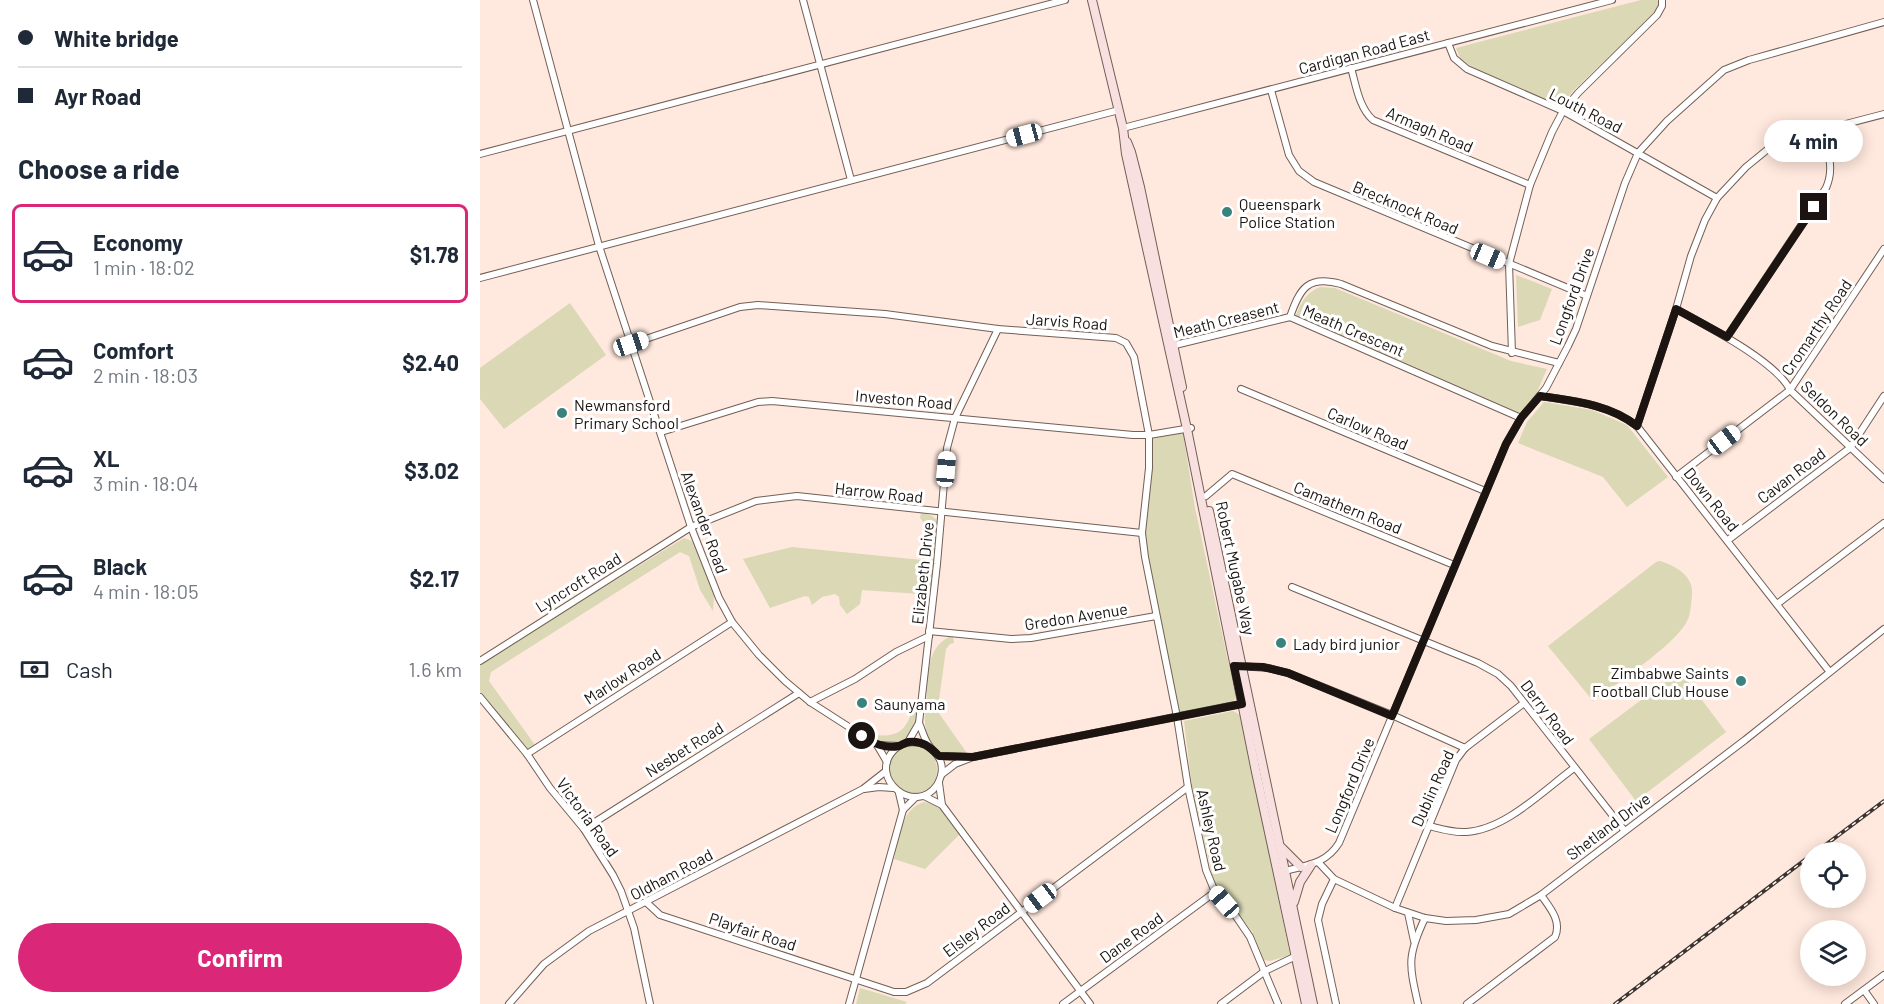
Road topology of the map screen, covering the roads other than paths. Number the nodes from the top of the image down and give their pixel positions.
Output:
1 (533, 0) edge
2 (803, 0) edge
3 (1065, 0) edge
4 (1092, 0) edge
5 (1612, 0) edge
6 (1662, 0) edge
7 (1884, 22) edge
8 (1448, 43) junction
9 (821, 64) junction
10 (1351, 68) junction
11 (1271, 90) junction
12 (1119, 110) junction
13 (1563, 111) junction
14 (1884, 114) edge
15 (1123, 128) junction
16 (1821, 130) junction
17 (568, 131) junction
18 (1638, 153) junction
19 (480, 154) edge
20 (851, 180) junction
21 (1530, 185) junction
22 (1717, 198) junction
23 (599, 246) junction
24 (1884, 249) edge
25 (1509, 264) junction
26 (480, 278) edge
27 (1587, 296) junction
28 (1676, 309) junction
29 (1290, 317) junction
30 (998, 329) junction
31 (1727, 337) junction
32 (631, 344) junction
33 (1171, 346) junction
34 (1512, 353) junction
35 (1559, 363) junction
36 (1241, 389) dead end
37 (1790, 390) junction
38 (1540, 396) junction
39 (1884, 396) edge
40 (955, 418) junction
41 (1521, 418) junction
42 (1637, 426) junction
43 (1189, 429) junction
44 (661, 432) junction
45 (1149, 435) junction
46 (1850, 447) junction
47 (1676, 477) junction
48 (1884, 479) edge
49 (1485, 491) junction
50 (1206, 496) junction
51 (942, 512) junction
52 (1884, 523) edge
53 (691, 527) junction
54 (1142, 533) junction
55 (1728, 540) junction
56 (1454, 566) junction
57 (1292, 587) dead end
58 (1777, 604) junction
59 (1156, 616) junction
60 (732, 622) junction
61 (1884, 629) edge
62 (929, 634) junction
63 (1424, 640) junction
64 (480, 661) edge
65 (1238, 666) junction
66 (1829, 671) junction
67 (799, 693) junction
68 (480, 698) edge
69 (810, 702) junction
70 (1245, 703) junction
71 (1524, 703) junction
72 (1392, 716) junction
73 (1178, 717) junction
74 (919, 723) junction
75 (908, 742) junction
76 (877, 745) junction
77 (899, 746) junction
78 (929, 746) junction
79 (1465, 748) junction
80 (527, 754) junction
81 (939, 756) junction
82 (973, 757) junction
83 (887, 762) junction
84 (1574, 768) junction
85 (886, 771) junction
86 (942, 774) junction
87 (939, 783) junction
88 (1188, 787) junction
89 (893, 788) junction
90 (863, 789) junction
91 (899, 793) junction
92 (924, 796) junction
93 (916, 797) junction
94 (942, 805) junction
95 (903, 810) junction
96 (1429, 826) junction
97 (584, 829) junction
98 (1624, 830) junction
99 (1276, 847) junction
100 (1315, 864) junction
101 (1301, 867) junction
102 (1285, 871) junction
103 (1334, 879) junction
104 (1282, 891) junction
105 (1215, 892) junction
106 (1541, 895) junction
107 (646, 902) junction
108 (1293, 906) junction
109 (1395, 908) junction
110 (628, 911) junction
111 (1022, 912) junction
112 (1408, 913) junction
113 (1425, 918) junction
114 (1414, 942) junction
115 (1296, 956) junction
116 (1265, 970) junction
117 (1884, 975) edge
118 (855, 980) junction
119 (1864, 990) junction
120 (1081, 991) junction
121 (509, 1004) edge
122 (650, 1004) edge
123 (849, 1004) edge
124 (1063, 1004) edge
125 (1090, 1004) edge
126 (1221, 1004) edge
127 (1278, 1004) edge
128 (1306, 1004) edge
129 (1313, 1004) edge
130 (1336, 1004) edge
131 (1418, 1004) edge
132 (1467, 1004) edge
133 (1845, 1004) edge
134 (1874, 1004) edge

1 - 17 street, Alexander Road
2 - 9 street
3 - 9 street
4 - 12 main road, Robert Mugabe Way
5 - 8 street, Cardigan Road East
6 - 13 street
7 - 18 street, Longford Drive
8 - 10 street, Cardigan Road East
8 - 13 street, Louth Road
9 - 17 street
9 - 20 street
10 - 11 street, Cardigan Road East
10 - 21 street, Armagh Road
11 - 15 street, Cardigan Road East
11 - 25 street, Brecknock Road
12 - 15 main road, Robert Mugabe Way
12 - 20 street
13 - 18 street, Louth Road
13 - 21 street
14 - 16 street
15 - 33 main road, Robert Mugabe Way
16 - 22 street
16 - 31 street
17 - 19 street
17 - 23 street, Alexander Road
18 - 22 street, Louth Road
18 - 27 street, Longford Drive
20 - 23 street
21 - 25 street
22 - 28 street
23 - 26 street
23 - 32 street, Alexander Road
24 - 37 street, Cromarthy Road
25 - 27 street, Brecknock Road
25 - 34 street
27 - 35 street, Longford Drive
28 - 31 street, Seldon Road
28 - 42 street
29 - 33 street, Meath Creasent
29 - 34 street, Meath Crescent
29 - 41 street, Meath Crescent
30 - 32 street, Jarvis Road
30 - 40 street, Elizabeth Drive
30 - 45 street, Jarvis Road
31 - 37 street, Seldon Road
32 - 44 street, Alexander Road
33 - 43 main road, Robert Mugabe Way
34 - 35 street, Meath Crescent
35 - 38 street, Longford Drive
36 - 49 street, Carlow Road
37 - 46 street, Seldon Road
37 - 47 street, Cromarthy Road
38 - 41 street, Longford Drive
38 - 42 street, Down Road
39 - 46 street, Cavan Road
40 - 44 street, Investon Road
40 - 45 street, Investon Road
40 - 51 street, Elizabeth Drive
41 - 49 street, Longford Drive
42 - 47 street, Down Road
43 - 45 street, Investon Road
43 - 50 main road, Robert Mugabe Way
43 - 65 main road, Robert Mugabe Way
44 - 53 street, Alexander Road
45 - 54 street, Jarvis Road
46 - 48 street, Seldon Road
46 - 55 street, Cavan Road
47 - 55 street, Down Road
49 - 56 street, Longford Drive
50 - 56 street, Camathern Road
50 - 65 main road, Robert Mugabe Way
51 - 53 street, Harrow Road
51 - 54 street, Harrow Road
51 - 62 street, Elizabeth Drive
52 - 58 street
53 - 60 street, Alexander Road
53 - 64 street, Lyncroft Road
54 - 59 street, Jarvis Road
55 - 58 street, Down Road
56 - 63 street, Longford Drive
57 - 63 street, Derry Road
58 - 66 street, Down Road
59 - 62 street, Gredon Avenue
59 - 73 street, Jarvis Road
60 - 67 street, Alexander Road
60 - 80 street, Marlow Road
61 - 66 street, Shetland Drive
62 - 69 street
62 - 74 street, Elizabeth Drive
63 - 71 street, Derry Road
63 - 72 street, Longford Drive
65 - 70 main road, Robert Mugabe Way
65 - 72 street
66 - 98 street, Shetland Drive
67 - 69 street, Alexander Road
67 - 97 street, Nesbet Road
68 - 80 street, Victoria Road
69 - 76 street, Alexander Road
70 - 73 street
70 - 99 main road, Robert Mugabe Way
71 - 79 street, Dublin Road
71 - 84 street, Derry Road
72 - 79 street
72 - 100 street, Longford Drive
73 - 82 street
73 - 88 street, Ashley Road
74 - 75 street, Elizabeth Drive
74 - 78 street
75 - 77 street
75 - 78 street
76 - 77 street
76 - 83 street, Alexander Road
77 - 83 street
78 - 81 street
79 - 96 street, Dublin Road
80 - 97 street, Victoria Road
81 - 82 street
81 - 86 street
82 - 86 street
83 - 85 street
84 - 96 street
84 - 98 street, Derry Road
85 - 89 street
85 - 90 street, Oldham Road
86 - 87 street
87 - 92 street
87 - 94 street
88 - 105 street, Ashley Road
88 - 111 street, Elsley Road
89 - 90 street, Oldham Road
89 - 91 street
90 - 107 street, Oldham Road
91 - 93 street
91 - 95 street
92 - 93 street
92 - 94 street
93 - 95 street
94 - 111 street
95 - 118 street
96 - 109 street, Dublin Road
97 - 110 street, Victoria Road
98 - 106 street, Shetland Drive
99 - 101 main road
99 - 102 main road, Robert Mugabe Way
99 - 104 main road, Robert Mugabe Way
100 - 101 street
100 - 103 street, Shetland Drive
100 - 108 main road
101 - 102 street
102 - 104 street
102 - 108 main road, Robert Mugabe Way
103 - 109 street, Shetland Drive
103 - 130 street
104 - 115 main road, Robert Mugabe Way
105 - 116 street, Ashley Road
105 - 120 street, Dane Road
106 - 113 street, Shetland Drive
106 - 132 street
107 - 110 street, Oldham Road
107 - 118 street, Playfair Road
108 - 129 main road, Robert Mugabe Way
109 - 112 street, Shetland Drive
110 - 121 street, Oldham Road
110 - 122 street, Victoria Road
111 - 118 street, Elsley Road
111 - 120 street
112 - 113 street, Shetland Drive
112 - 114 street
113 - 114 street
114 - 131 street
115 - 116 street
115 - 128 main road, Robert Mugabe Way
116 - 126 street
116 - 127 street, Ashley Road
117 - 119 street
118 - 123 street
119 - 133 street
119 - 134 street
120 - 124 street, Dane Road
120 - 125 street

